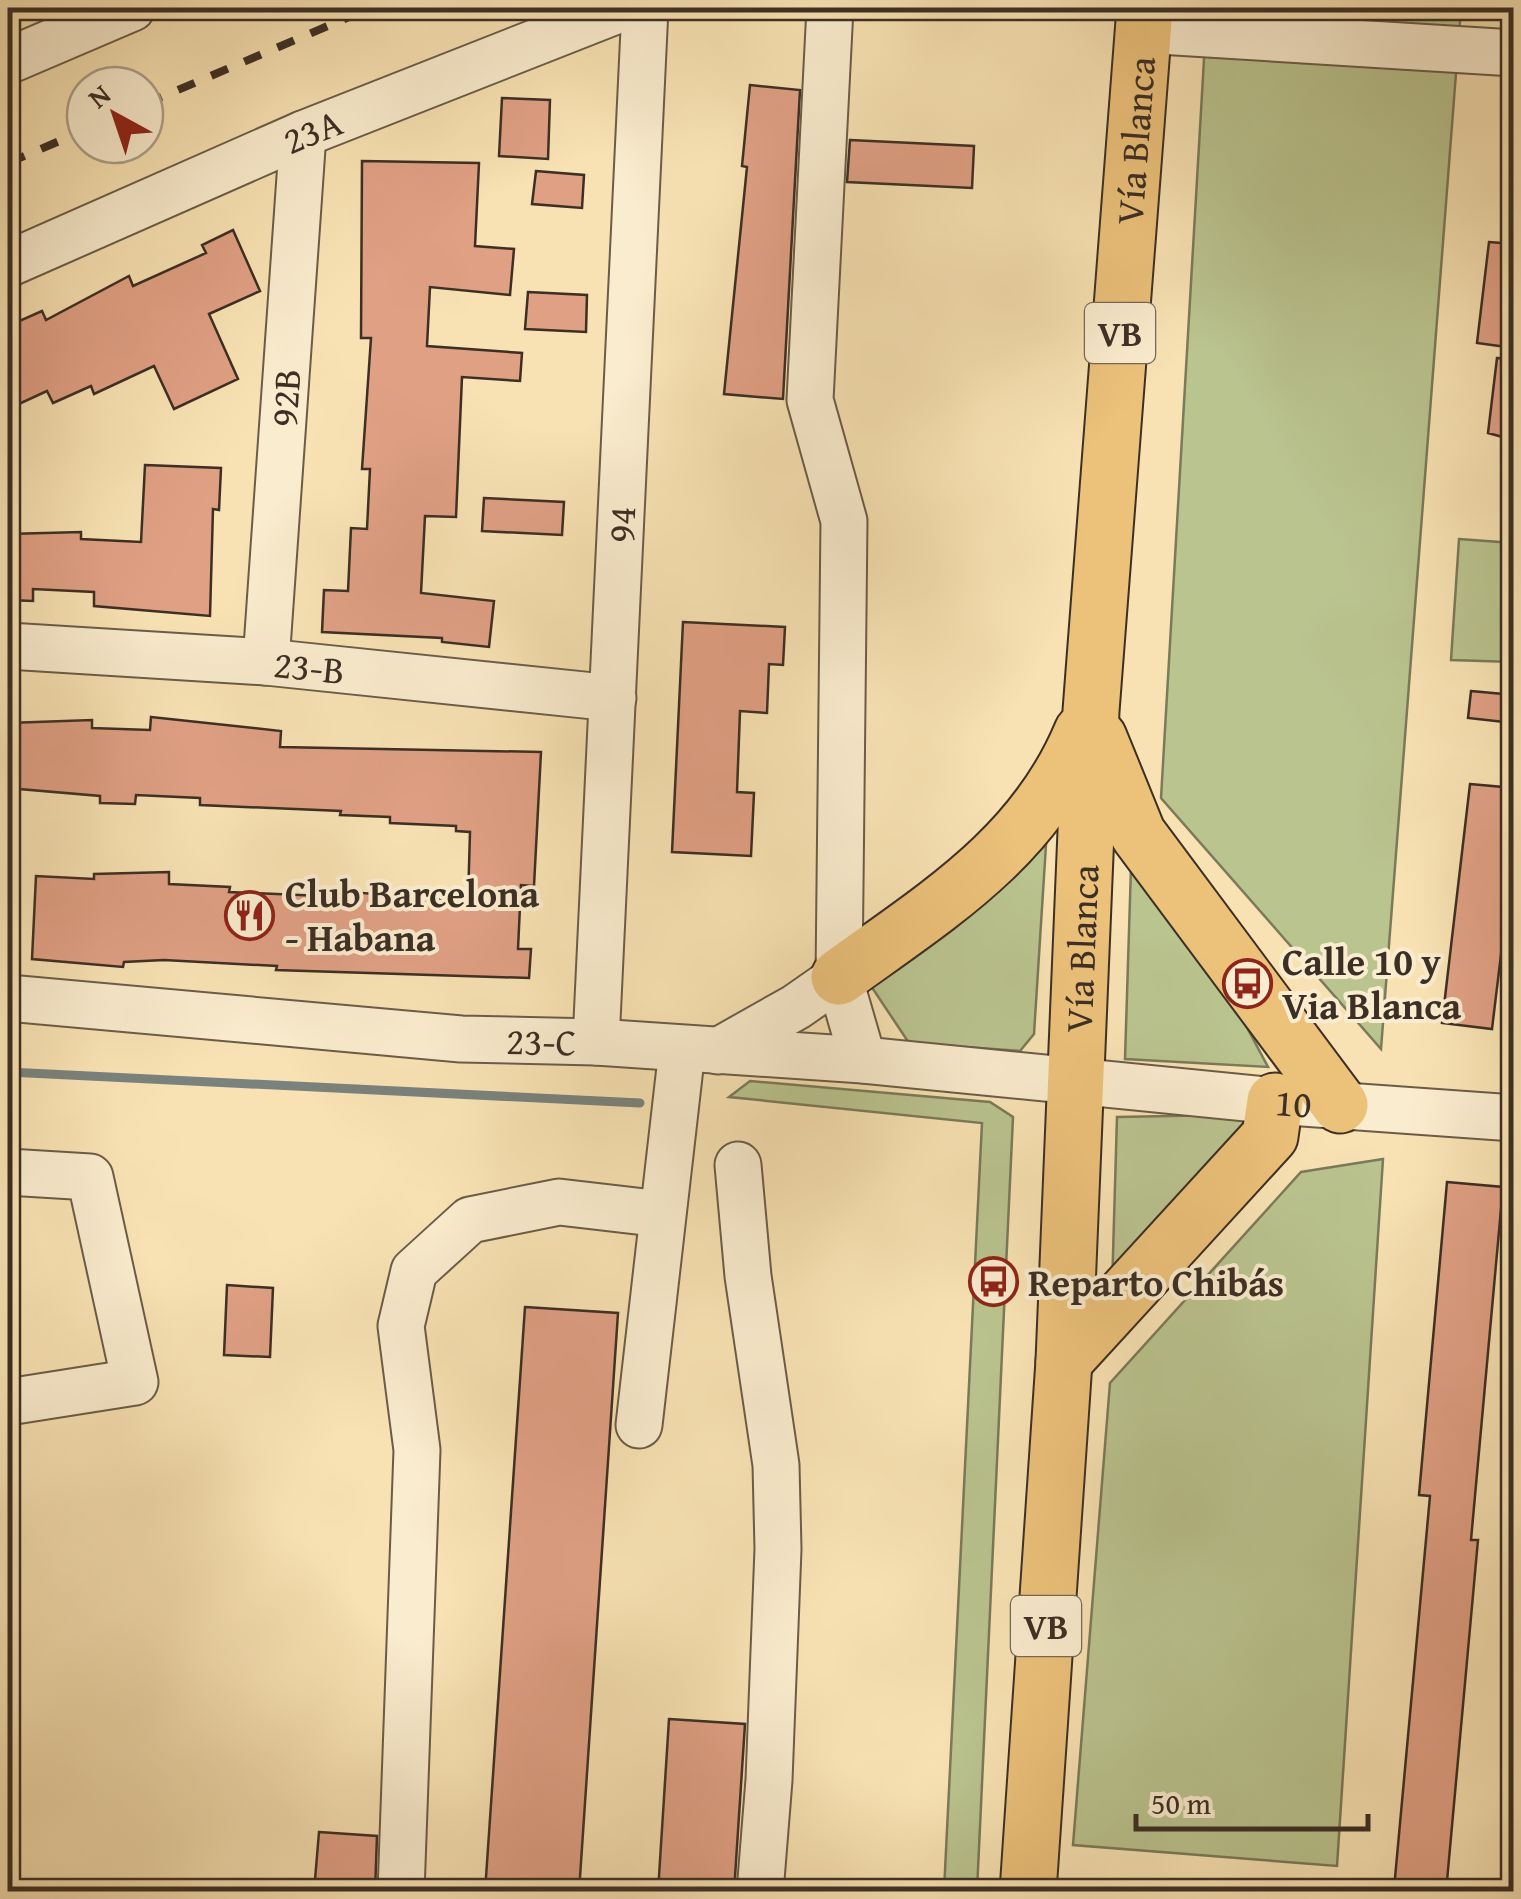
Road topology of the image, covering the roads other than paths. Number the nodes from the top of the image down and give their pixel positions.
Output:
1 (132, 8) edge
2 (623, 8) edge
3 (645, 8) edge
4 (830, 8) edge
5 (1144, 19) edge
6 (1498, 52) edge
7 (8, 61) edge
8 (303, 134) junction
9 (8, 264) edge
10 (8, 646) edge
11 (266, 662) junction
12 (614, 698) junction
13 (1091, 711) junction
14 (839, 976) junction
15 (8, 998) edge
16 (596, 1042) junction
17 (700, 1051) junction
18 (864, 1060) junction
19 (1076, 1082) junction
20 (1275, 1101) junction
21 (1340, 1105) junction
22 (1514, 1118) edge
23 (738, 1165) dead end
24 (8, 1172) edge
25 (662, 1214) junction
26 (1064, 1361) junction
27 (8, 1402) edge
28 (639, 1425) dead end
29 (400, 1892) edge
30 (760, 1892) edge
31 (1028, 1892) edge

1 - 7 street
2 - 8 street, 23A
3 - 12 street, 94
4 - 14 street
5 - 6 street
5 - 13 main road, Vía Blanca / VB
8 - 9 street, 23A
8 - 11 street, 92B
10 - 11 street, 23-B
11 - 12 street, 23-B
12 - 16 street, 94
13 - 14 main road
13 - 19 main road, Vía Blanca / VB
13 - 21 main road
14 - 17 street
14 - 18 street
15 - 16 street, 23-C
16 - 17 street, 23-C
17 - 18 street, 23-C
17 - 25 street
18 - 19 street, 23-C
19 - 20 street, 10
19 - 26 main road, Vía Blanca / VB
20 - 21 street, 10
20 - 26 main road
21 - 22 street, 10
23 - 30 street
24 - 27 street
25 - 28 street
25 - 29 street
26 - 31 main road, Vía Blanca / VB

